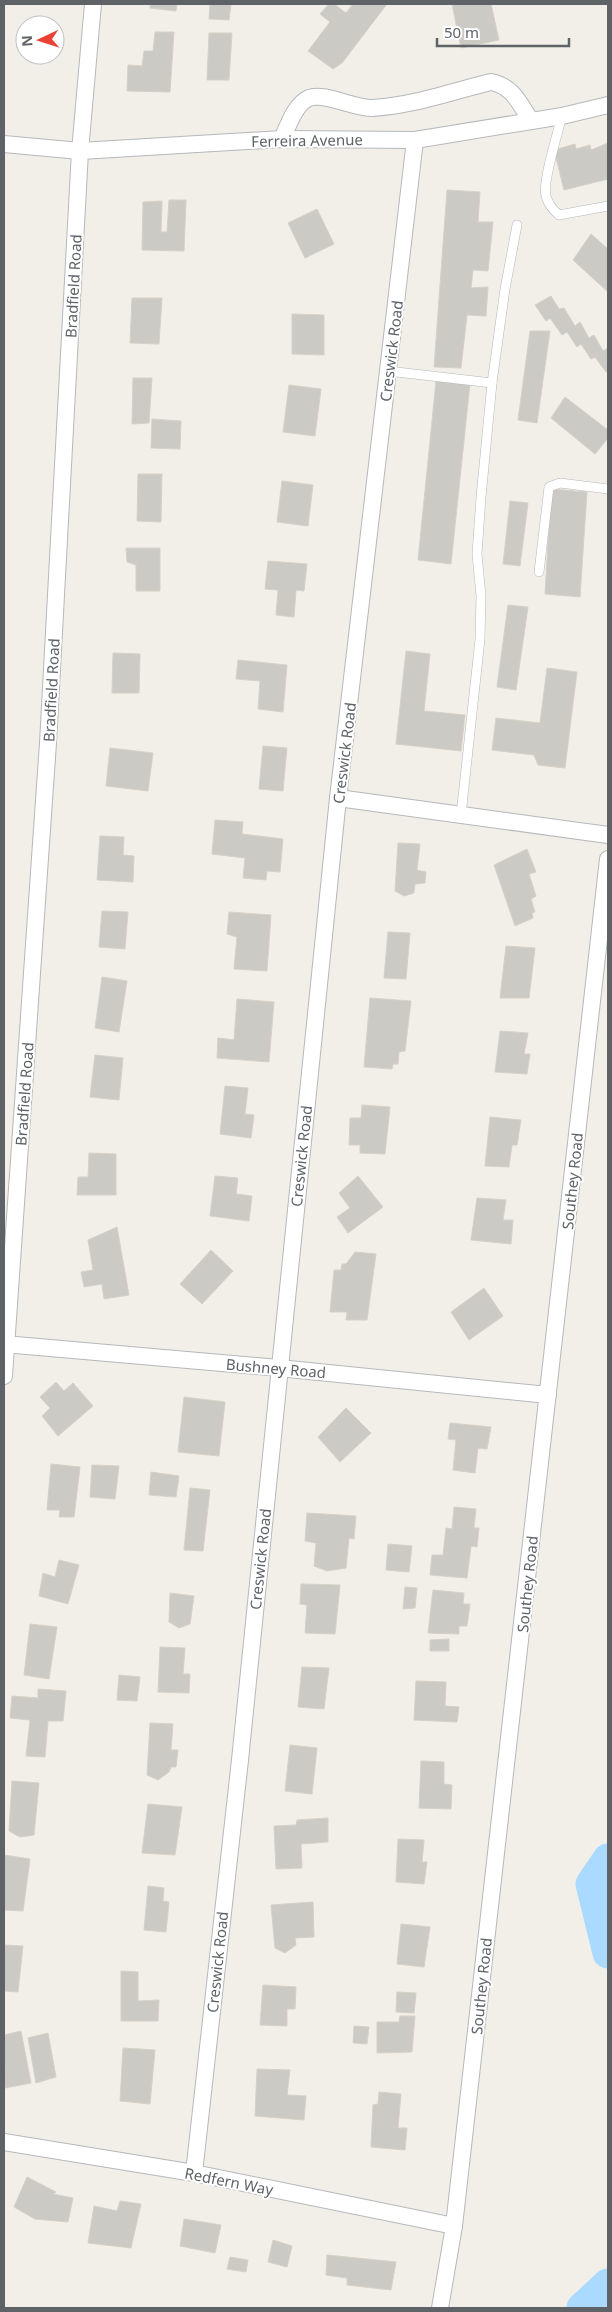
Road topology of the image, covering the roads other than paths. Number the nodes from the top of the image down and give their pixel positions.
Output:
1 (92, 4) edge
2 (608, 105) edge
3 (562, 116) junction
4 (531, 121) junction
5 (282, 139) junction
6 (415, 140) junction
7 (4, 144) edge
8 (80, 151) junction
9 (608, 206) edge
10 (517, 225) dead end
11 (388, 371) junction
12 (492, 383) junction
13 (608, 489) edge
14 (539, 572) dead end
15 (338, 798) junction
16 (461, 815) junction
17 (608, 835) edge
18 (608, 858) edge
19 (6, 1344) edge
20 (279, 1368) junction
21 (4, 1376) edge
22 (548, 1395) junction
23 (4, 2142) edge
24 (194, 2173) junction
25 (454, 2226) junction
26 (440, 2308) edge

1 - 8 street, Bradfield Road
2 - 3 street, Ferreira Avenue
3 - 4 street, Ferreira Avenue
3 - 9 lane
4 - 5 street
4 - 6 street, Ferreira Avenue
5 - 6 street, Ferreira Avenue
5 - 8 street, Ferreira Avenue
6 - 11 street, Creswick Road
7 - 8 street, Ferreira Avenue
8 - 19 street, Bradfield Road
10 - 12 lane
11 - 12 lane
11 - 15 street, Creswick Road
12 - 16 lane
13 - 14 lane
15 - 16 street
15 - 20 street, Creswick Road
16 - 17 street
18 - 22 street, Southey Road
19 - 20 street, Bushney Road
19 - 21 street, Bradfield Road
20 - 22 street, Bushney Road
20 - 24 street, Creswick Road
22 - 25 street, Southey Road
23 - 24 street, Redfern Way
24 - 25 street, Redfern Way
25 - 26 street, Southey Road

